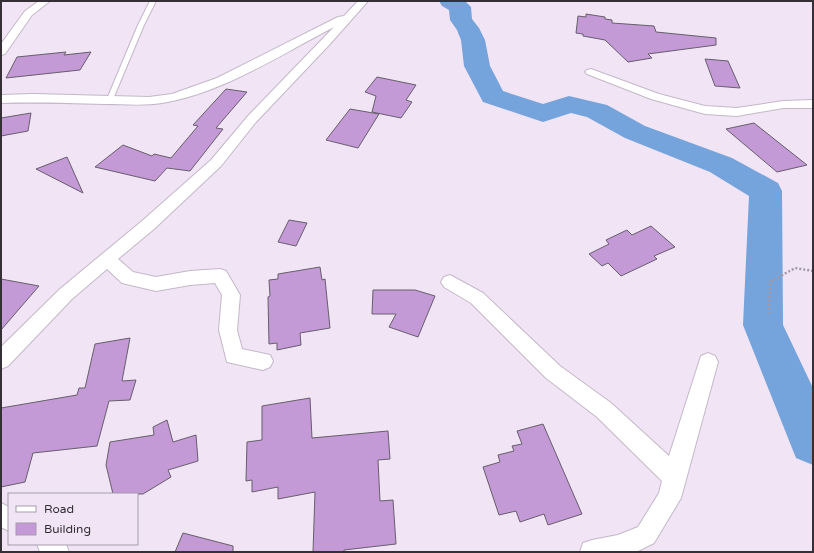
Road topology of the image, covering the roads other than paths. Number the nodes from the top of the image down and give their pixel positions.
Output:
1 (45, 1) edge
2 (153, 1) edge
3 (363, 1) edge
4 (351, 15) junction
5 (1, 52) edge
6 (591, 72) dead end
7 (1, 99) edge
8 (110, 99) junction
9 (813, 104) edge
10 (107, 259) junction
11 (450, 282) dead end
12 (1, 360) edge
13 (263, 361) dead end
14 (708, 362) dead end
15 (674, 477) junction
16 (592, 552) edge

1 - 5 street
2 - 8 lane
3 - 4 street
4 - 8 street
4 - 10 street
6 - 9 street
7 - 8 street
10 - 12 street
10 - 13 street
11 - 15 street
14 - 15 street
15 - 16 street

